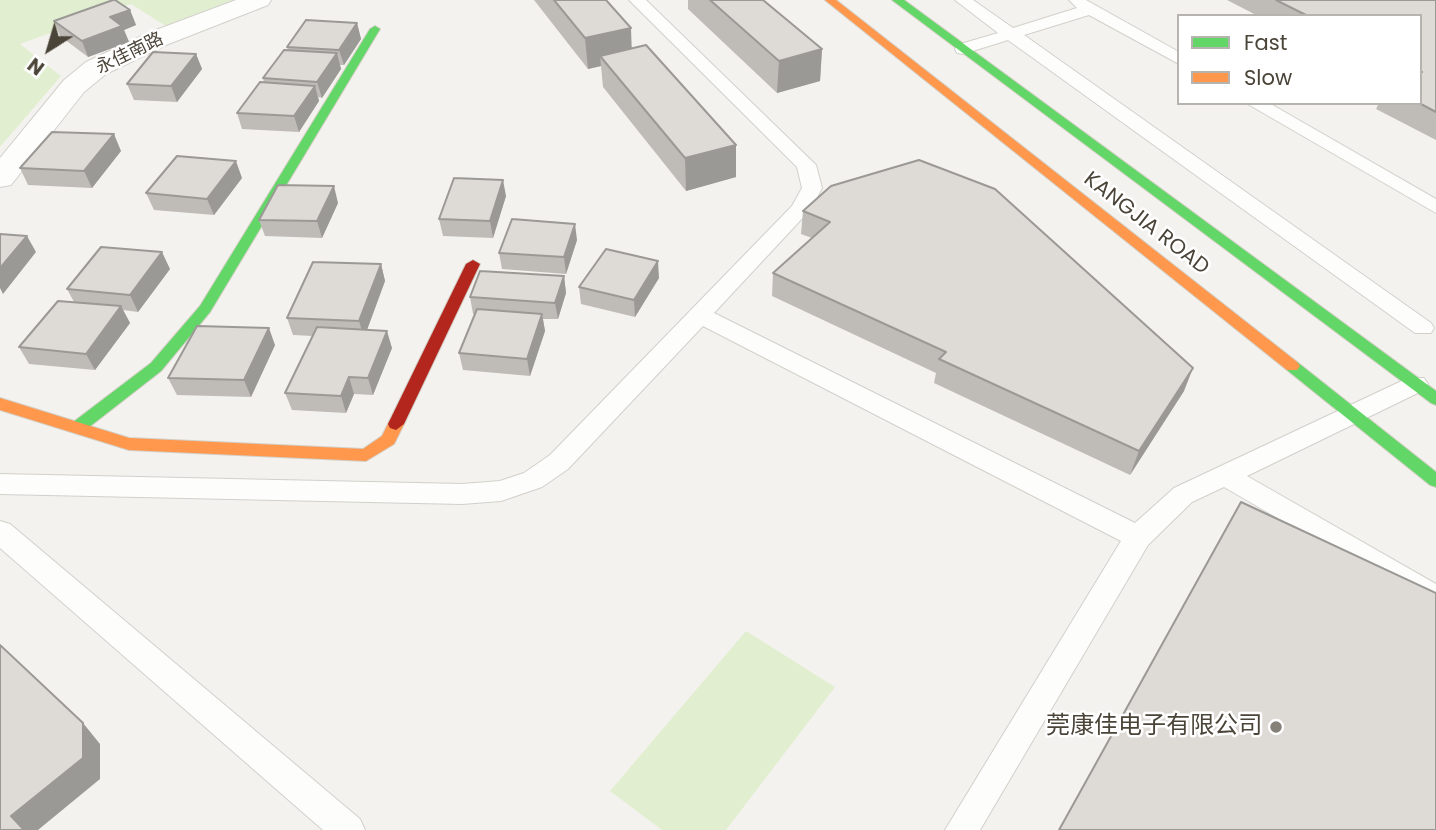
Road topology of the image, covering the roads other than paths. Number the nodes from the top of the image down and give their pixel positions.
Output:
1 (259, 0) edge
2 (637, 0) edge
3 (830, 0) edge
4 (897, 0) edge
5 (963, 0) edge
6 (1075, 0) edge
7 (1091, 9) junction
8 (375, 29) dead end
9 (1011, 34) junction
10 (962, 48) junction
11 (1177, 59) edge
12 (1258, 105) edge
13 (0, 178) edge
14 (1436, 207) edge
15 (473, 264) dead end
16 (700, 315) junction
17 (1423, 328) dead end
18 (1426, 392) edge
19 (0, 404) edge
20 (1352, 414) junction
21 (78, 427) junction
22 (1224, 475) junction
23 (1436, 481) edge
24 (0, 484) edge
25 (0, 532) edge
26 (1138, 537) junction
27 (1436, 598) edge
28 (348, 830) edge
29 (962, 830) edge

1 - 13 street, 永佳南路
2 - 16 lane
3 - 20 street, KANGJIA ROAD
4 - 10 street, KANGJIA ROAD
5 - 9 lane
6 - 7 lane
7 - 9 lane
7 - 11 lane
8 - 21 street
9 - 10 lane
9 - 17 lane
10 - 18 street, KANGJIA ROAD
12 - 14 lane
15 - 21 street
16 - 24 lane
16 - 26 lane
18 - 20 lane
19 - 21 street
20 - 22 lane
20 - 23 street, KANGJIA ROAD
22 - 26 lane
22 - 27 lane
25 - 28 lane
26 - 29 lane

